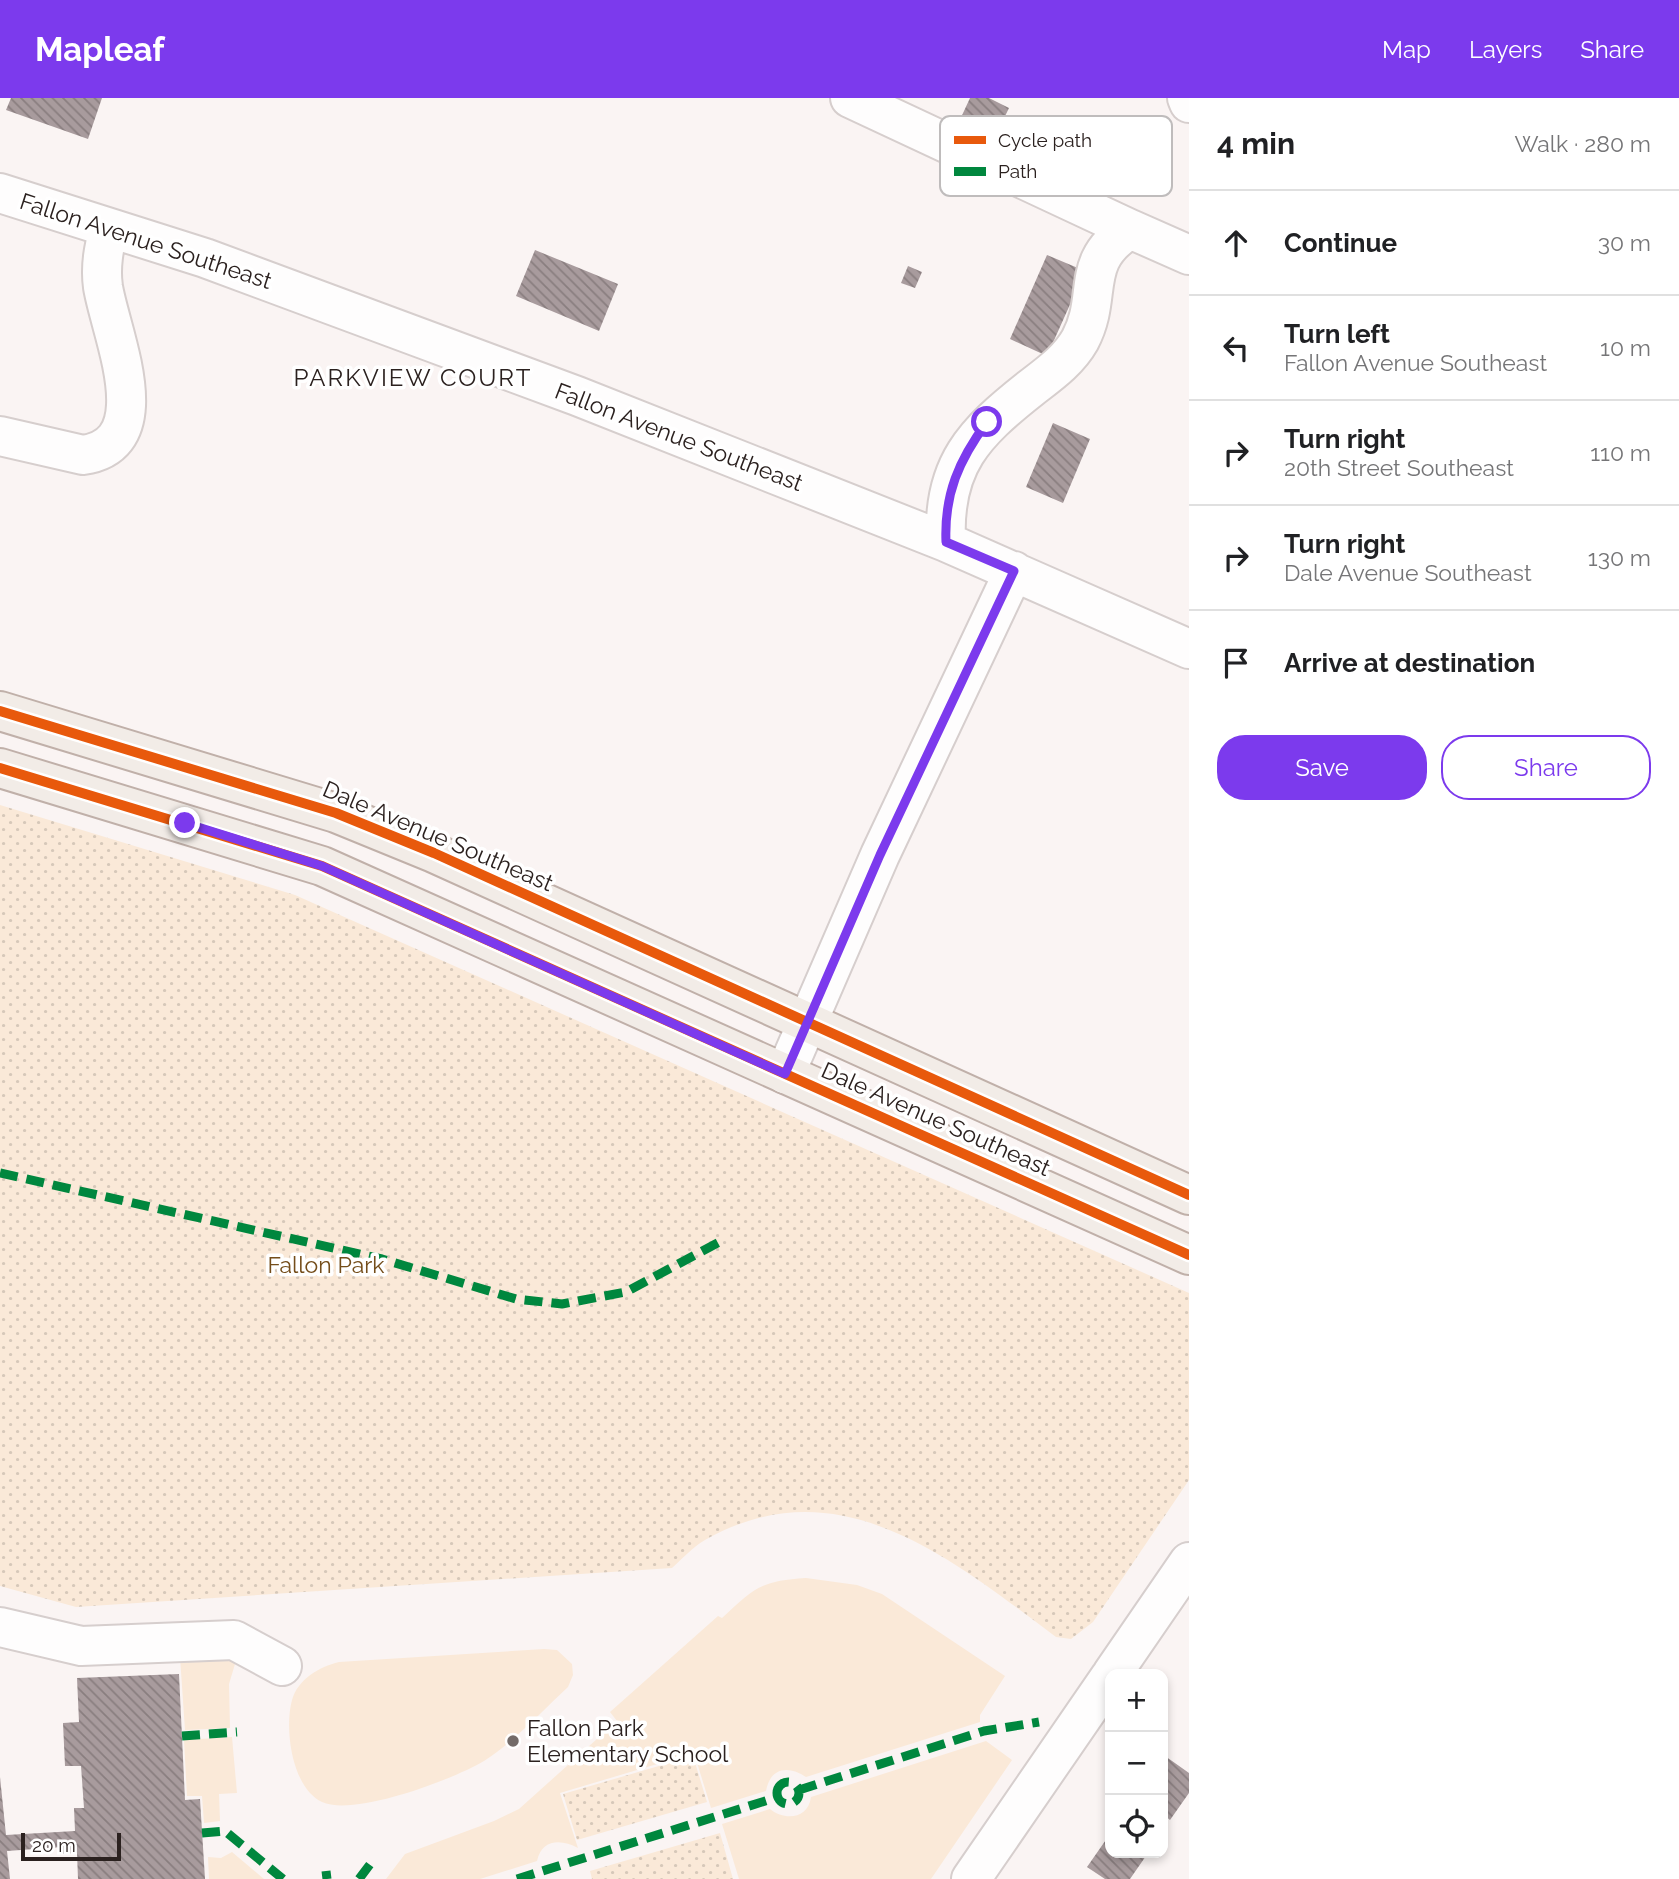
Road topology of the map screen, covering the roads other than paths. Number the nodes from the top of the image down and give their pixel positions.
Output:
1 (850, 98) edge
2 (1187, 98) edge
3 (1189, 103) edge
4 (940, 140) edge
5 (0, 193) edge
6 (1059, 196) edge
7 (108, 228) junction
8 (1130, 229) junction
9 (1189, 255) edge
10 (0, 436) edge
11 (946, 542) junction
12 (1014, 571) junction
13 (1189, 649) edge
14 (0, 711) edge
15 (0, 768) edge
16 (807, 1022) junction
17 (785, 1074) junction
18 (1189, 1195) edge
19 (1189, 1255) edge
20 (1189, 1562) edge
21 (0, 1628) edge
22 (282, 1666) dead end
23 (1115, 1669) edge
24 (1105, 1684) edge
25 (971, 1879) edge

1 - 4 street
2 - 3 street
5 - 7 street, Fallon Avenue Southeast
6 - 8 street
7 - 10 street
7 - 11 street, Fallon Avenue Southeast
8 - 9 street
8 - 11 street
11 - 12 street, Fallon Avenue Southeast
12 - 13 street, Fallon Avenue Southeast
12 - 16 street
14 - 16 main road, Dale Avenue Southeast
15 - 17 main road, Dale Avenue Southeast
16 - 17 street
16 - 18 main road, Dale Avenue Southeast
17 - 19 main road, Dale Avenue Southeast
20 - 23 street
21 - 22 street
24 - 25 street

